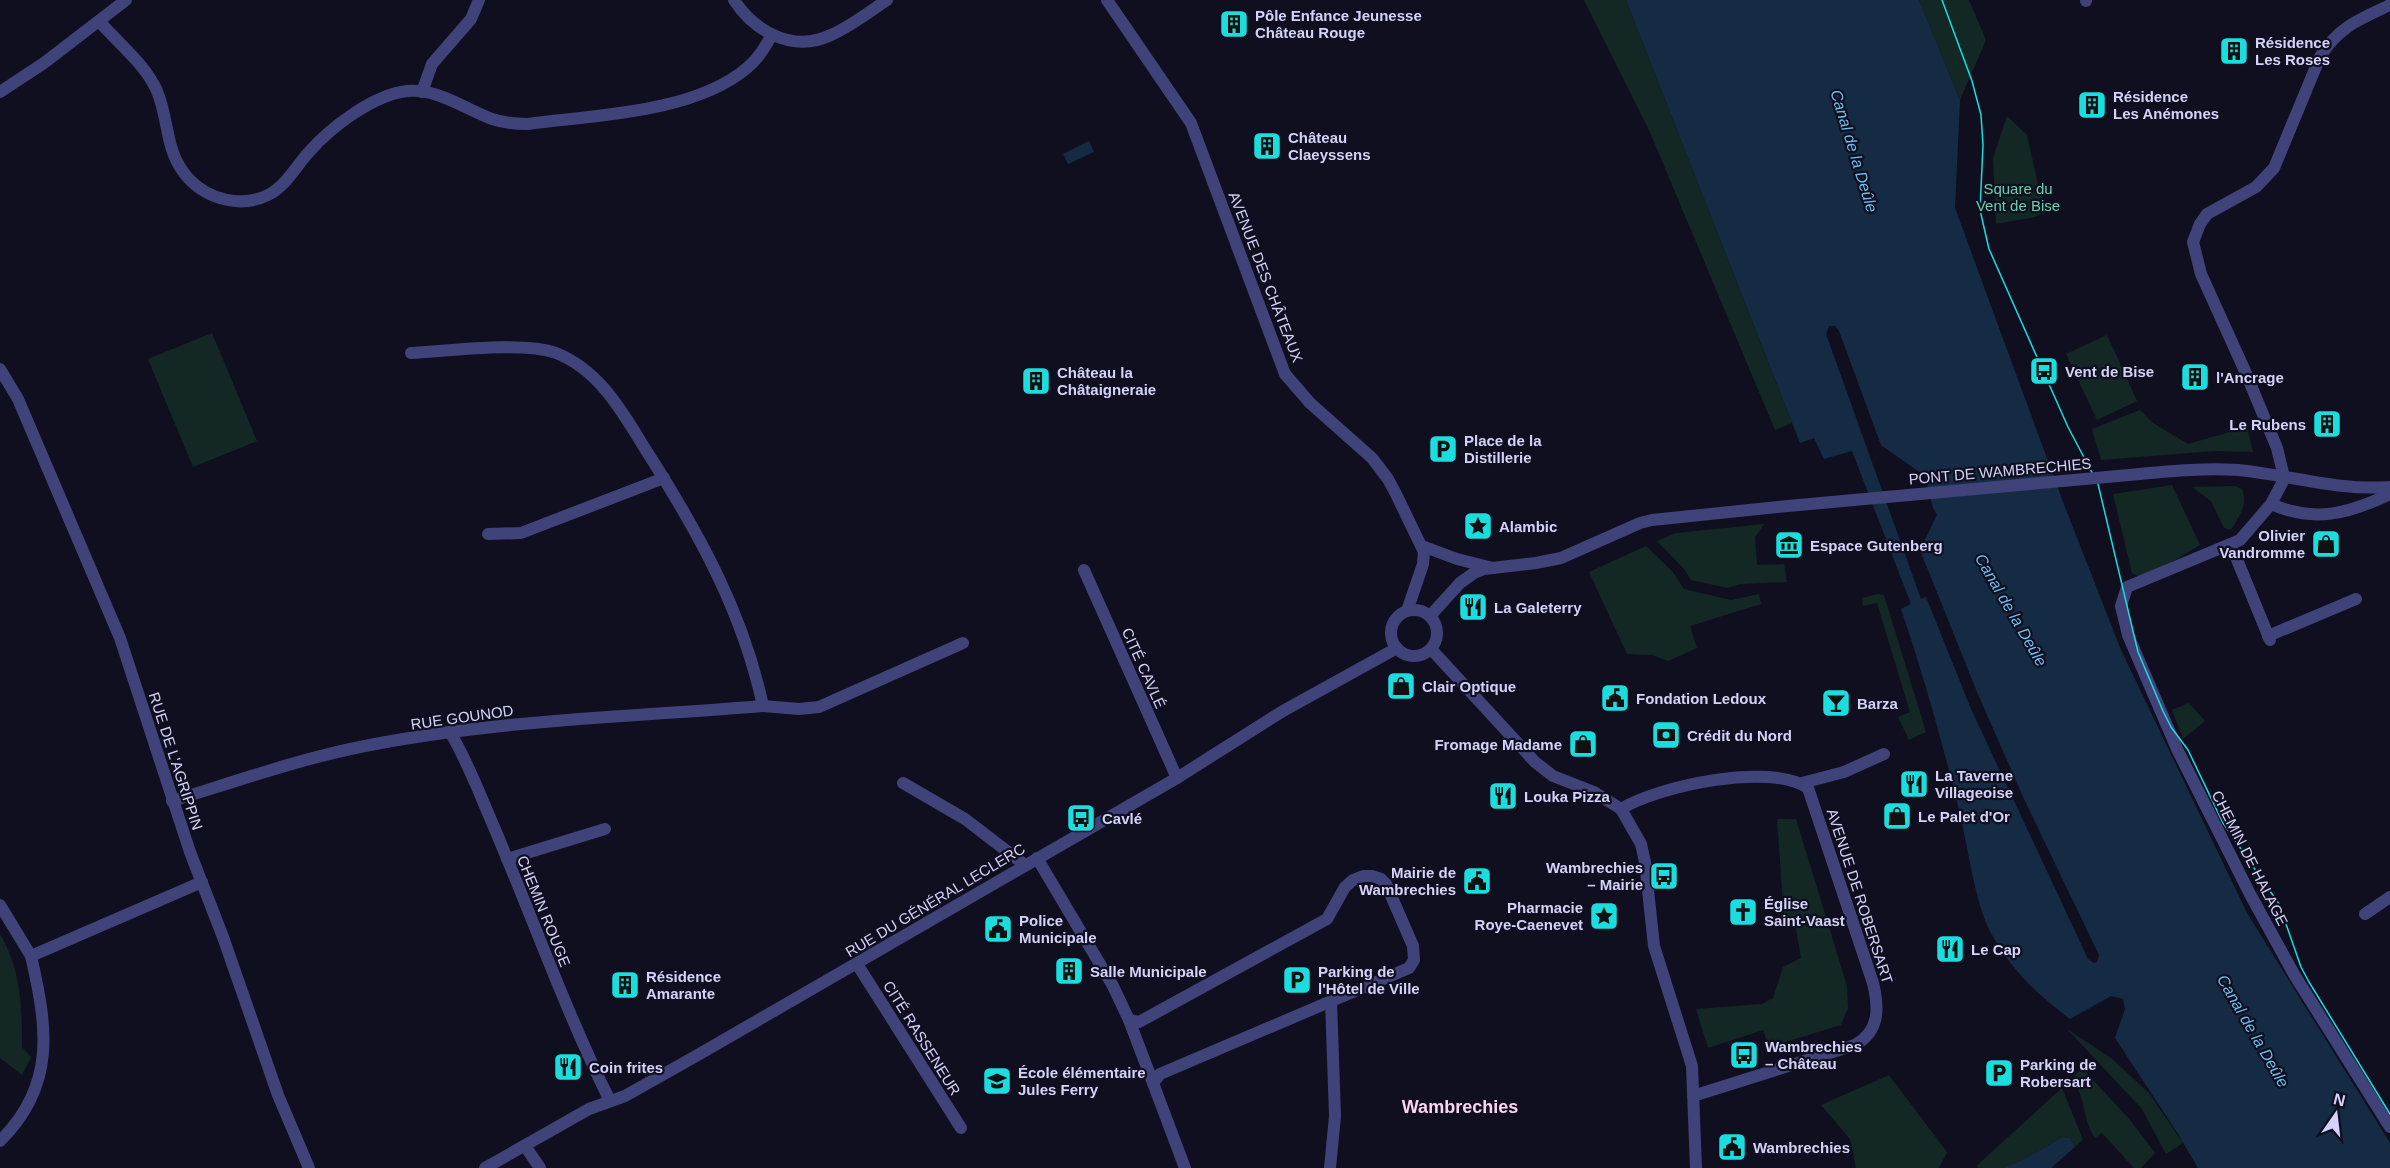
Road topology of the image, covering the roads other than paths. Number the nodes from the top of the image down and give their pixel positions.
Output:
1 (126, 0) edge
2 (479, 0) edge
3 (734, 0) edge
4 (887, 0) edge
5 (1107, 0) edge
6 (114, 4) edge
7 (2390, 4) edge
8 (99, 21) junction
9 (772, 35) junction
10 (0, 92) edge
11 (422, 92) junction
12 (411, 353) dead end
13 (0, 369) edge
14 (2284, 477) junction
15 (664, 478) junction
16 (2390, 487) edge
17 (2390, 494) edge
18 (2271, 504) junction
19 (488, 534) dead end
20 (2231, 545) junction
21 (1422, 546) junction
22 (1493, 568) junction
23 (1084, 570) dead end
24 (2356, 599) dead end
25 (1407, 611) junction
26 (1430, 616) junction
27 (963, 643) dead end
28 (1396, 648) junction
29 (1431, 649) junction
30 (763, 706) junction
31 (450, 732) junction
32 (1884, 754) dead end
33 (1177, 778) junction
34 (903, 783) dead end
35 (1802, 783) junction
36 (172, 801) junction
37 (1620, 809) junction
38 (605, 829) dead end
39 (1036, 858) junction
40 (507, 859) junction
41 (1024, 865) junction
42 (202, 882) junction
43 (2390, 897) edge
44 (0, 905) edge
45 (2365, 914) dead end
46 (31, 956) junction
47 (858, 964) junction
48 (1331, 1001) junction
49 (1129, 1020) junction
50 (1154, 1083) junction
51 (1693, 1096) junction
52 (610, 1101) junction
53 (2390, 1127) edge
54 (961, 1128) dead end
55 (0, 1141) edge
56 (525, 1146) junction
57 (309, 1168) edge
58 (485, 1168) edge
59 (540, 1168) edge
60 (1185, 1168) edge
61 (1330, 1168) edge
62 (1696, 1168) edge

1 - 6 street
2 - 11 street
3 - 9 street
4 - 9 street
5 - 21 street, AVENUE DES CHÂTEAUX
6 - 8 street
7 - 14 street
8 - 10 street
8 - 11 street
9 - 11 street
12 - 15 street
13 - 36 street, RUE DE L'AGRIPPIN
14 - 16 street, PONT DE WAMBRECHIES
14 - 18 street
14 - 22 street, PONT DE WAMBRECHIES, bridge
15 - 19 street
15 - 30 street
17 - 18 street
18 - 20 street
20 - 24 street
20 - 53 street, CHEMIN DE HALAGE
21 - 22 street
21 - 25 street
22 - 26 street
23 - 33 street, CITÉ CAVLÉ
25 - 26 street
25 - 28 street
26 - 29 street
27 - 30 street, RUE GOUNOD
28 - 29 street
28 - 33 street, RUE DU GÉNÉRAL LECLERC
29 - 37 street
30 - 31 street, RUE GOUNOD
31 - 36 street, RUE GOUNOD
31 - 40 street, CHEMIN ROUGE
32 - 35 street
33 - 39 street, RUE DU GÉNÉRAL LECLERC
34 - 41 street
35 - 37 street
35 - 51 street, AVENUE DE ROBERSART
36 - 42 street, RUE DE L'AGRIPPIN
37 - 51 street
38 - 40 street
39 - 41 street, RUE DU GÉNÉRAL LECLERC
39 - 49 street
40 - 52 street, CHEMIN ROUGE
41 - 47 street, RUE DU GÉNÉRAL LECLERC
42 - 46 street
42 - 57 street, RUE DE L'AGRIPPIN
43 - 45 street
44 - 46 street
46 - 55 street
47 - 52 street, RUE DU GÉNÉRAL LECLERC
47 - 54 street, CITÉ RASSENEUR
48 - 49 street
48 - 50 street
48 - 61 street
49 - 50 street
50 - 60 street
51 - 62 street
52 - 56 street, RUE DU GÉNÉRAL LECLERC
56 - 58 street, RUE DU GÉNÉRAL LECLERC
56 - 59 street

